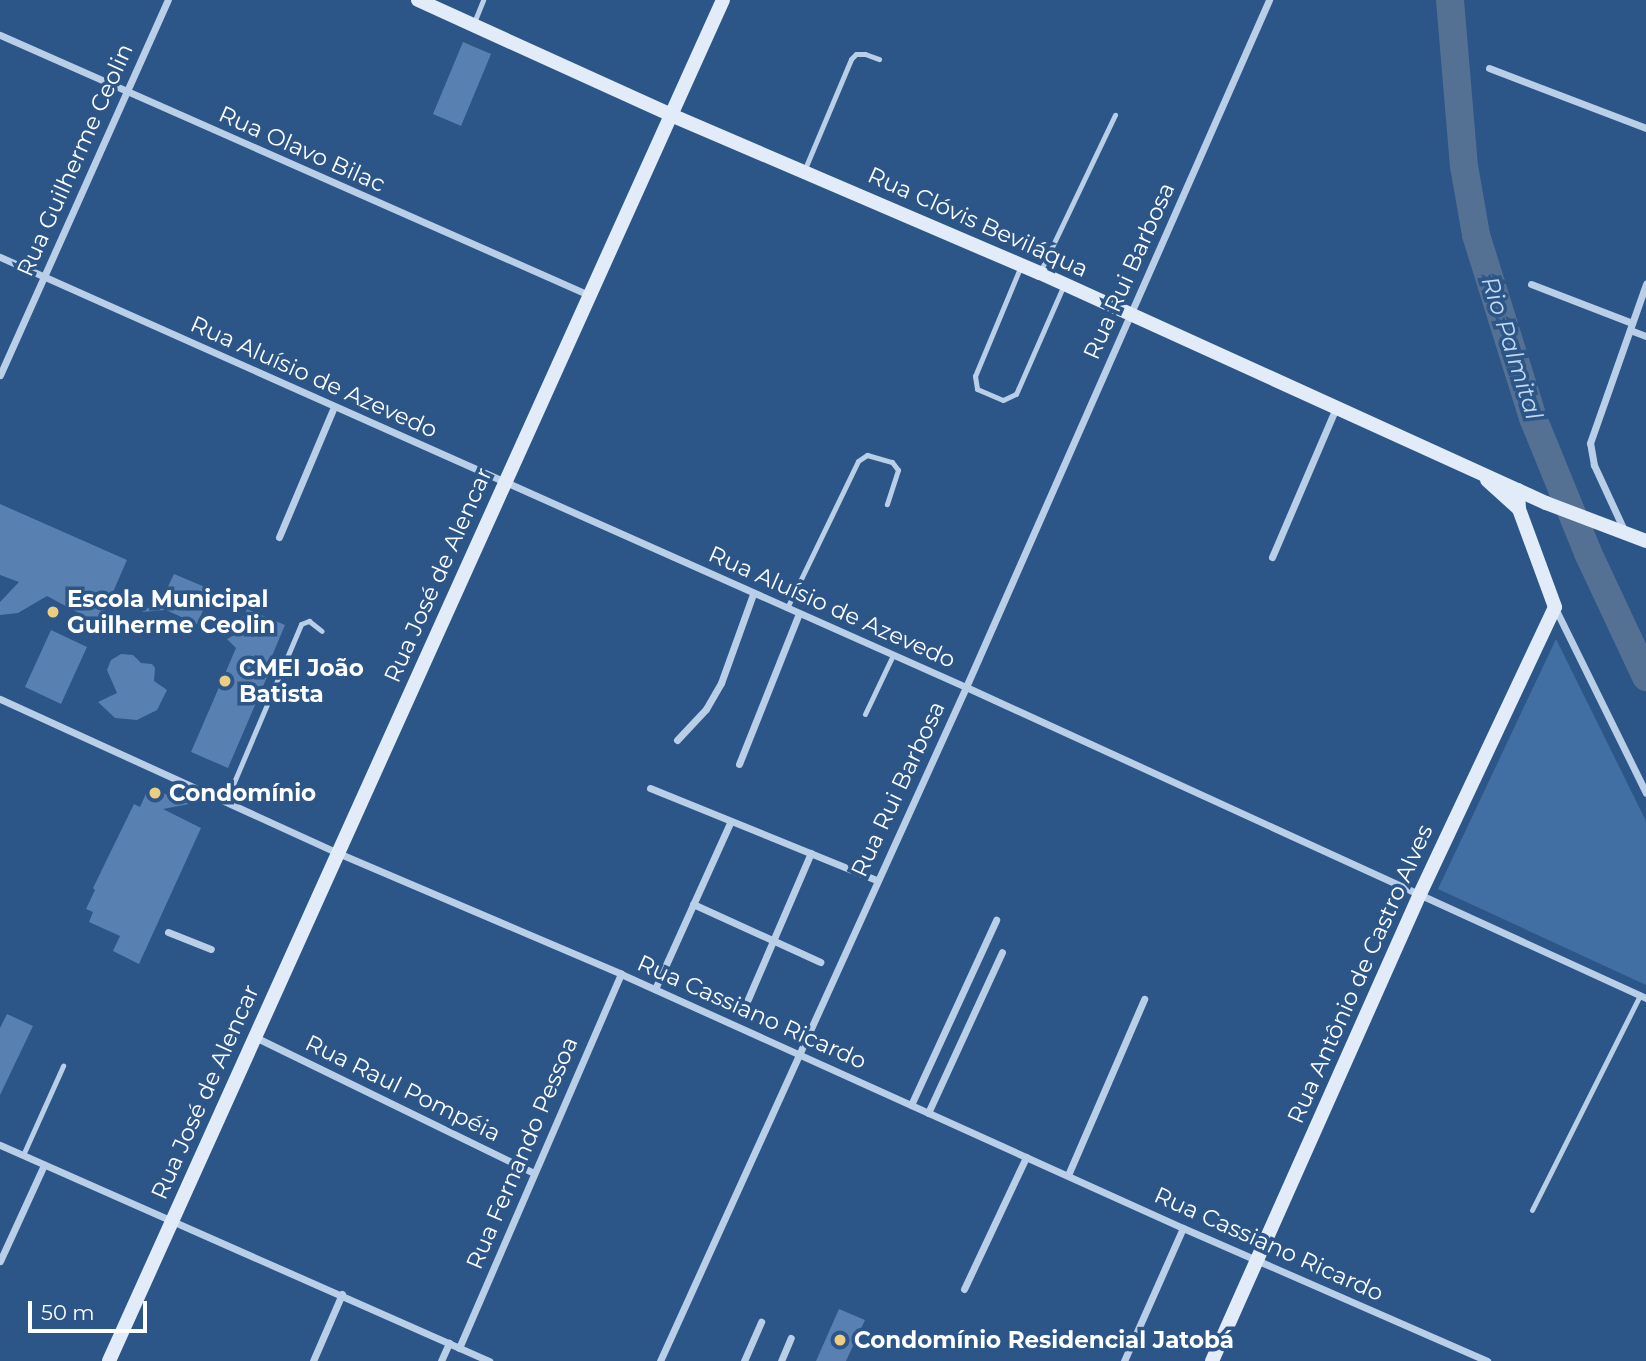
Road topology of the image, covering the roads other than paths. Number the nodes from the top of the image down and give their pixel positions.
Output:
1 (168, 0) edge
2 (418, 0) edge
3 (483, 0) edge
4 (723, 0) edge
5 (1269, 0) edge
6 (473, 25) junction
7 (0, 34) edge
8 (879, 59) dead end
9 (1489, 68) dead end
10 (126, 93) junction
11 (1115, 115) dead end
12 (671, 116) junction
13 (1646, 128) edge
14 (804, 171) junction
15 (0, 257) edge
16 (1022, 265) junction
17 (1040, 273) junction
18 (44, 277) junction
19 (1065, 284) junction
20 (1531, 284) dead end
21 (1646, 284) edge
22 (589, 295) junction
23 (1132, 315) junction
24 (1631, 326) junction
25 (1646, 336) edge
26 (0, 375) edge
27 (334, 407) junction
28 (1336, 407) junction
29 (1478, 472) junction
30 (505, 482) junction
31 (1518, 490) junction
32 (887, 504) dead end
33 (1518, 509) junction
34 (1625, 534) junction
35 (279, 537) dead end
36 (1646, 541) edge
37 (1272, 557) dead end
38 (753, 594) junction
39 (1555, 607) junction
40 (787, 608) junction
41 (799, 613) junction
42 (321, 631) dead end
43 (893, 655) junction
44 (966, 687) junction
45 (0, 699) edge
46 (865, 713) dead end
47 (677, 740) dead end
48 (739, 764) dead end
49 (650, 788) dead end
50 (1646, 793) edge
51 (226, 801) junction
52 (731, 821) junction
53 (338, 853) junction
54 (811, 853) junction
55 (877, 880) junction
56 (1419, 895) junction
57 (693, 904) junction
58 (996, 920) dead end
59 (168, 932) dead end
60 (773, 940) junction
61 (211, 949) dead end
62 (1002, 952) dead end
63 (820, 962) dead end
64 (621, 974) junction
65 (655, 989) junction
66 (1643, 997) edge
67 (748, 999) dead end
68 (1144, 999) dead end
69 (255, 1037) junction
70 (797, 1053) junction
71 (63, 1066) dead end
72 (911, 1105) junction
73 (928, 1113) junction
74 (0, 1145) edge
75 (23, 1156) junction
76 (1026, 1157) junction
77 (44, 1165) junction
78 (534, 1173) junction
79 (1068, 1175) junction
80 (1532, 1210) dead end
81 (172, 1221) junction
82 (1183, 1228) junction
83 (1256, 1260) junction
84 (0, 1261) edge
85 (964, 1289) dead end
86 (342, 1294) junction
87 (761, 1322) dead end
88 (791, 1338) dead end
89 (449, 1343) junction
90 (459, 1348) junction
91 (109, 1361) edge
92 (313, 1361) edge
93 (441, 1361) edge
94 (489, 1361) edge
95 (660, 1361) edge
96 (744, 1361) edge
97 (781, 1361) edge
98 (1124, 1361) edge
99 (1212, 1361) edge
100 (1487, 1361) edge

1 - 10 street, Rua Guilherme Ceolin
2 - 6 street, Rua Clóvis Beviláqua
3 - 6 lane
4 - 12 street, Rua José de Alencar
5 - 23 street, Rua Rui Barbosa
6 - 12 street, Rua Clóvis Beviláqua
7 - 10 street, Rua Olavo Bilac
8 - 14 lane
9 - 13 street
10 - 18 street, Rua Guilherme Ceolin
10 - 22 street, Rua Olavo Bilac
11 - 17 lane
12 - 14 street, Rua Clóvis Beviláqua
12 - 22 street, Rua José de Alencar
14 - 16 street, Rua Clóvis Beviláqua
15 - 18 street, Rua Aluísio de Azevedo
16 - 17 street, Rua Clóvis Beviláqua
16 - 19 lane
17 - 19 street, Rua Clóvis Beviláqua
18 - 26 street, Rua Guilherme Ceolin
18 - 27 street, Rua Aluísio de Azevedo
19 - 23 street, Rua Clóvis Beviláqua
20 - 24 street
21 - 24 street
22 - 30 street, Rua José de Alencar
23 - 28 street, Rua Clóvis Beviláqua
23 - 44 street, Rua Rui Barbosa
24 - 25 street
24 - 34 street
27 - 30 street, Rua Aluísio de Azevedo
27 - 35 street
28 - 29 street, Rua Clóvis Beviláqua
28 - 37 street
29 - 31 street, Rua Clóvis Beviláqua
29 - 33 street
30 - 38 street, Rua Aluísio de Azevedo
30 - 53 street, Rua José de Alencar
31 - 33 street
31 - 34 street, Rua Clóvis Beviláqua
32 - 40 lane
33 - 39 street
34 - 36 street, Rua Clóvis Beviláqua
38 - 40 street, Rua Aluísio de Azevedo
38 - 47 street
39 - 50 street
39 - 56 street, Rua Antônio de Castro Alves
40 - 41 street, Rua Aluísio de Azevedo
41 - 43 street, Rua Aluísio de Azevedo
41 - 48 street
42 - 51 lane
43 - 44 street, Rua Aluísio de Azevedo
43 - 46 lane
44 - 55 street, Rua Rui Barbosa
44 - 56 street, Rua Aluísio de Azevedo
45 - 51 street, Rua Cassiano Ricardo
49 - 52 street
51 - 53 street, Rua Cassiano Ricardo
52 - 54 street
52 - 57 street
53 - 64 street, Rua Cassiano Ricardo
53 - 69 street, Rua José de Alencar
54 - 55 street
54 - 60 street
55 - 70 street, Rua Rui Barbosa
56 - 66 street, Rua Aluísio de Azevedo
56 - 83 street, Rua Antônio de Castro Alves
57 - 60 street
57 - 65 street
58 - 72 street
59 - 61 street
60 - 63 street
60 - 67 street
62 - 73 street
64 - 65 street, Rua Cassiano Ricardo
64 - 78 street, Rua Fernando Pessoa
65 - 70 street, Rua Cassiano Ricardo
66 - 80 lane
68 - 79 street
69 - 78 street, Rua Raul Pompéia
69 - 81 street, Rua José de Alencar
70 - 72 street, Rua Cassiano Ricardo
70 - 95 street, Rua Rui Barbosa
71 - 75 lane
72 - 73 street, Rua Cassiano Ricardo
73 - 76 street, Rua Cassiano Ricardo
74 - 75 street
75 - 77 street
76 - 79 street, Rua Cassiano Ricardo
76 - 85 street
77 - 81 street
77 - 84 street
78 - 90 street, Rua Fernando Pessoa
79 - 82 street, Rua Cassiano Ricardo
81 - 86 street
81 - 91 street, Rua José de Alencar
82 - 83 street, Rua Cassiano Ricardo
82 - 98 street
83 - 99 street, Rua Antônio de Castro Alves
83 - 100 street, Rua Cassiano Ricardo
86 - 89 street
86 - 92 street
87 - 96 street
88 - 97 street
89 - 90 street
89 - 93 street
90 - 94 street

